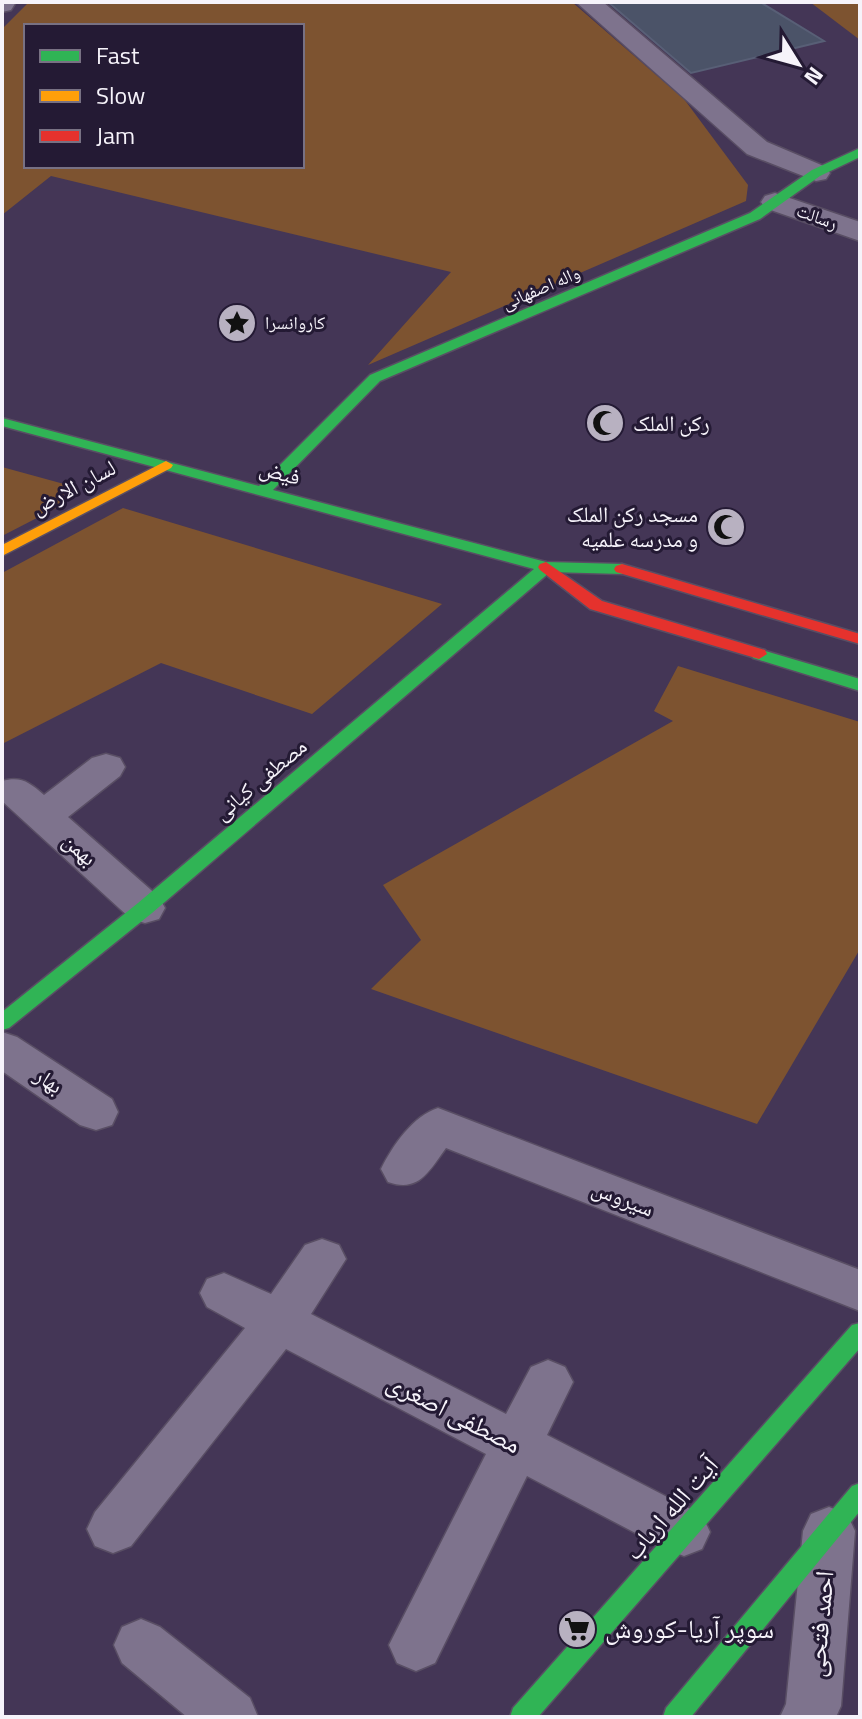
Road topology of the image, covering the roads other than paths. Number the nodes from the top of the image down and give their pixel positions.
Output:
1 (588, 2) edge
2 (860, 152) edge
3 (816, 173) junction
4 (775, 202) junction
5 (860, 232) edge
6 (2, 422) edge
7 (166, 465) junction
8 (262, 492) junction
9 (2, 551) edge
10 (546, 567) junction
11 (860, 639) edge
12 (860, 685) edge
13 (106, 767) dead end
14 (145, 908) junction
15 (2, 1023) edge
16 (2, 1049) edge
17 (96, 1112) dead end
18 (404, 1169) dead end
19 (322, 1259) dead end
20 (860, 1291) edge
21 (224, 1293) dead end
22 (279, 1322) junction
23 (860, 1332) edge
24 (548, 1382) dead end
25 (516, 1445) junction
26 (845, 1512) edge
27 (113, 1529) dead end
28 (684, 1532) junction
29 (141, 1645) dead end
30 (416, 1645) dead end
31 (818, 1713) edge
32 (230, 1717) edge
33 (522, 1717) edge
34 (675, 1717) edge

1 - 3 street
2 - 3 street, واله اصفهانی
3 - 4 street, واله اصفهانی
4 - 5 street, رسالت
4 - 8 street, واله اصفهانی
6 - 7 street, فیض
7 - 8 street, فیض
7 - 9 street, لسان الارض
8 - 10 street, فیض
10 - 11 street
10 - 12 street
10 - 14 street, مصطفی کیانی
13 - 14 street, بهمن
14 - 15 street, مصطفی کیانی
16 - 17 street, بهار
18 - 20 street, سیروس
19 - 22 street
21 - 22 street, مصطفی اصغری
22 - 25 street, مصطفی اصغری
22 - 27 street
23 - 28 street, آیت الله ارباب
24 - 25 street
25 - 28 street, مصطفی اصغری
25 - 30 street
26 - 31 street, احمد فتحی
26 - 34 street
28 - 33 street, آیت الله ارباب
29 - 32 street

